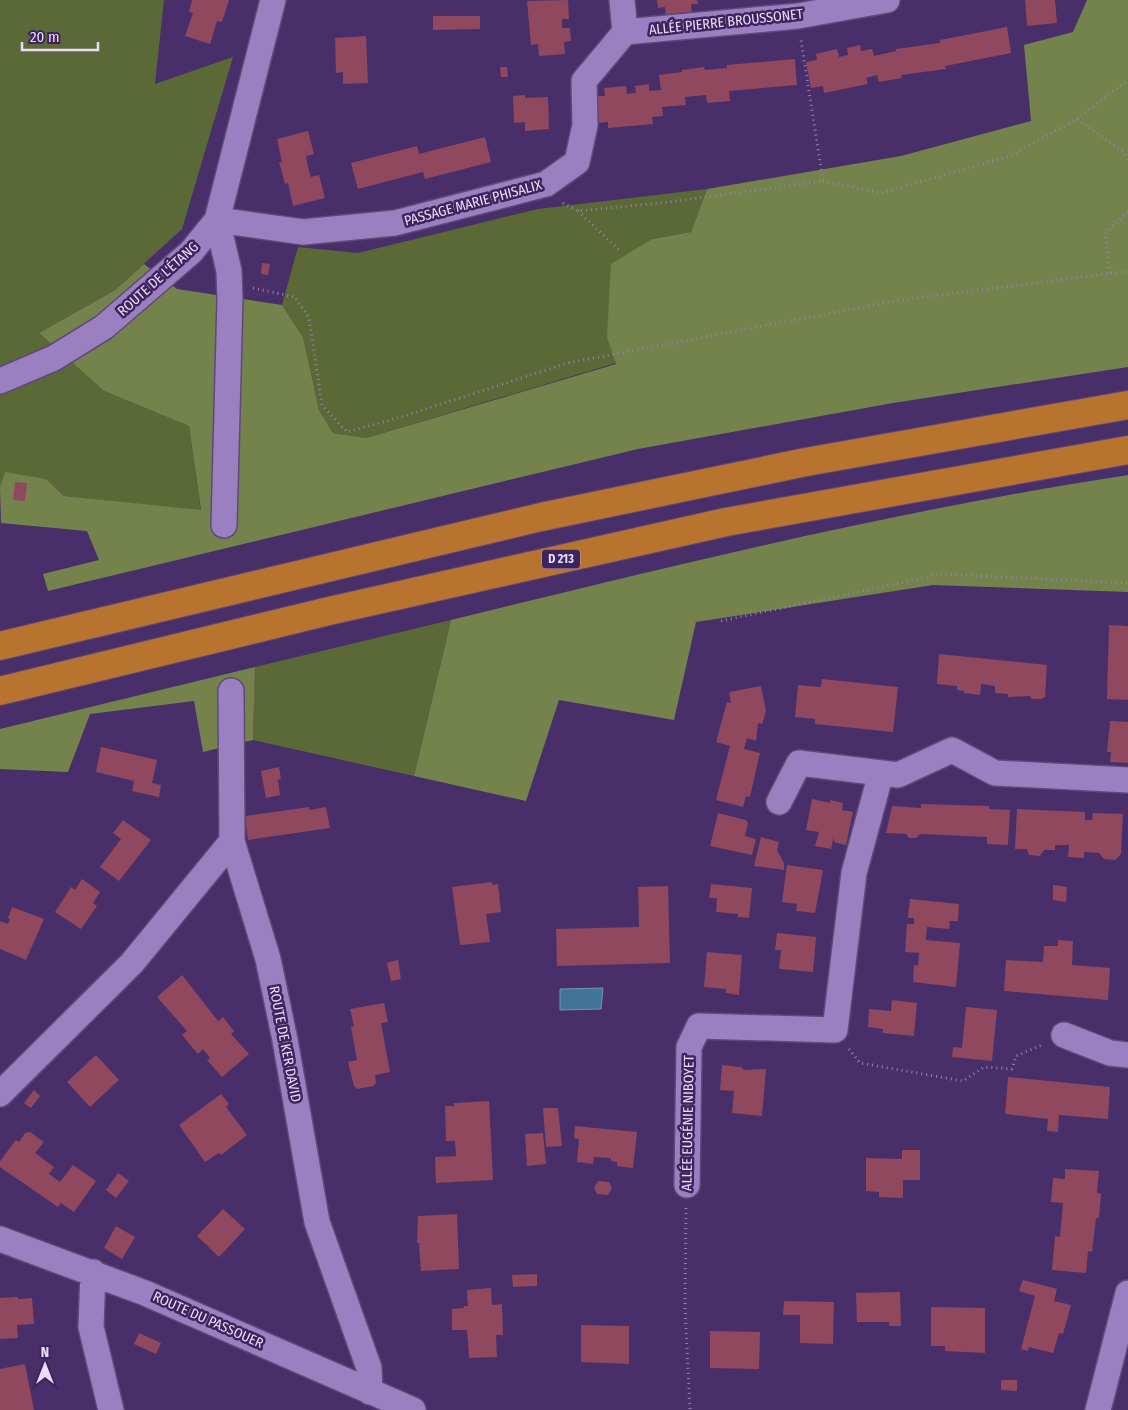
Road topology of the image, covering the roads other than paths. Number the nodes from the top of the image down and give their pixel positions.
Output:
1 (273, 0) edge
2 (622, 0) edge
3 (887, 0) edge
4 (625, 32) junction
5 (218, 220) junction
6 (0, 381) edge
7 (1128, 405) edge
8 (1128, 450) edge
9 (224, 525) dead end
10 (0, 646) edge
11 (0, 691) edge
12 (231, 691) dead end
13 (881, 772) junction
14 (1128, 780) edge
15 (779, 802) dead end
16 (232, 841) junction
17 (1064, 1035) road end
18 (1128, 1055) edge
19 (0, 1094) edge
20 (687, 1185) road end
21 (0, 1239) edge
22 (93, 1272) junction
23 (1128, 1293) edge
24 (370, 1392) junction
25 (111, 1410) edge
26 (413, 1410) edge
27 (1098, 1410) edge

1 - 5 street, ROUTE DE L'ÉTANG
2 - 4 street
3 - 4 street, ALLÉE PIERRE BROUSSONET
4 - 5 street, PASSAGE MARIE PHISALIX
5 - 6 street, ROUTE DE L'ÉTANG
5 - 9 street
7 - 10 highway
8 - 11 highway, D 213
12 - 16 street, ROUTE DE KER DAVID
13 - 14 street
13 - 15 street
13 - 20 street, ALLÉE EUGÉNIE NIBOYET
16 - 19 street
16 - 24 street, ROUTE DE KER DAVID
17 - 18 street
21 - 22 street, ROUTE DU PASSOUER
22 - 24 street, ROUTE DU PASSOUER
22 - 25 street
23 - 27 street
24 - 26 street, ROUTE DU PASSOUER

